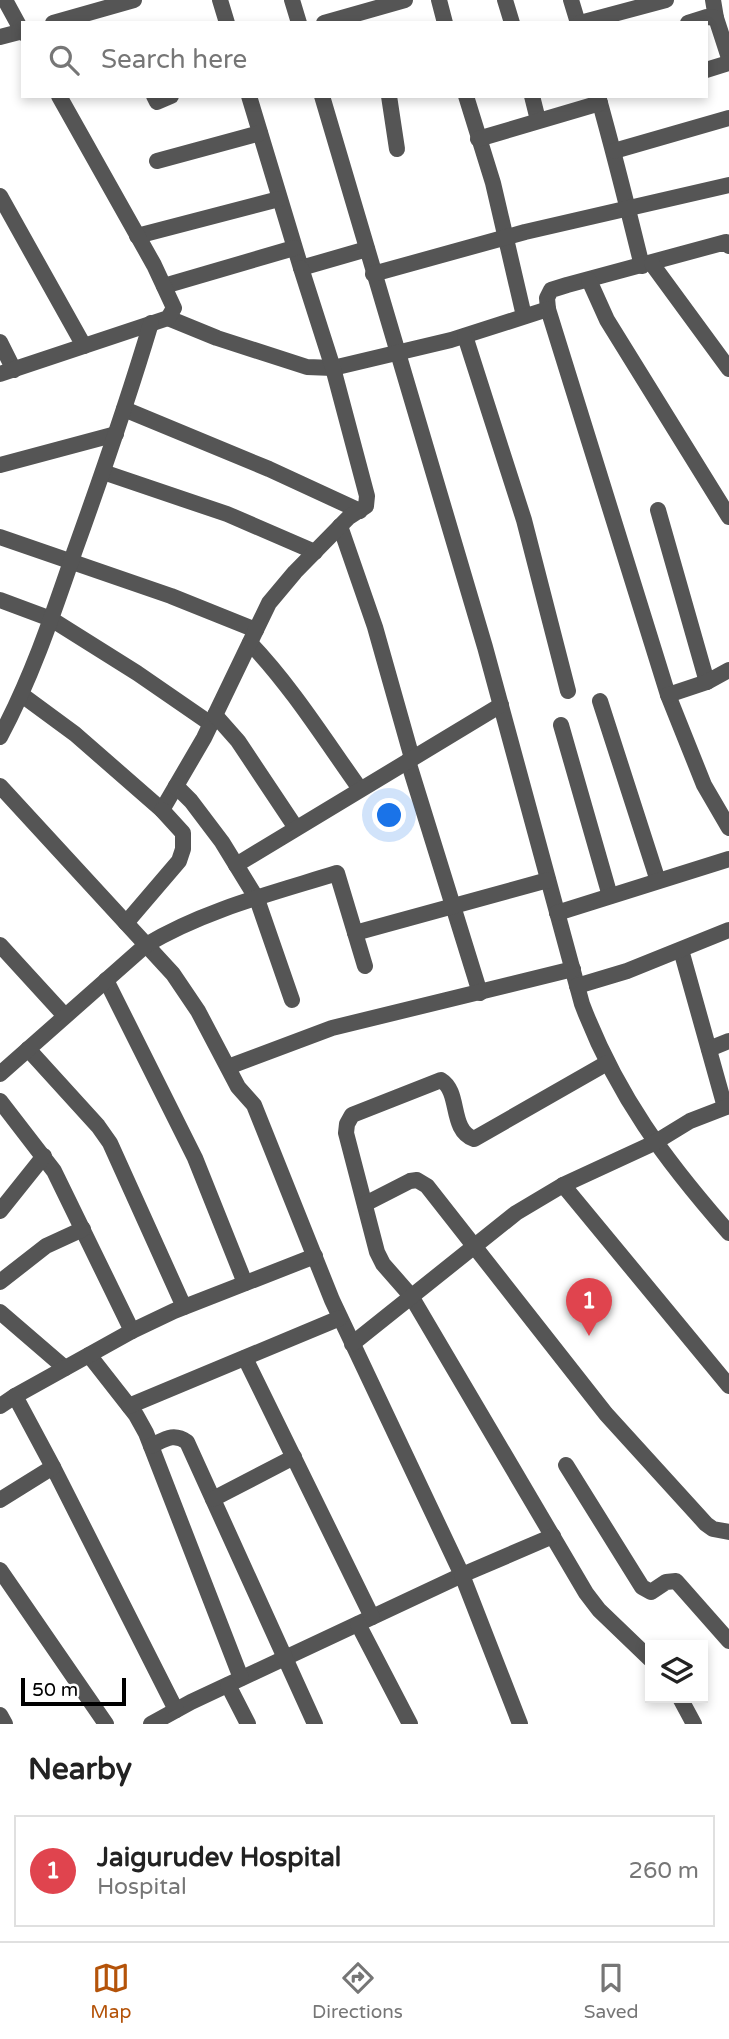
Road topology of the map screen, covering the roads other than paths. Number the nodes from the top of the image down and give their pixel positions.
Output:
1 (5, 0) edge
2 (134, 0) edge
3 (220, 0) edge
4 (292, 0) edge
5 (405, 0) edge
6 (439, 0) edge
7 (505, 0) edge
8 (571, 0) edge
9 (666, 0) edge
10 (713, 0) edge
11 (102, 16) edge
12 (716, 18) junction
13 (67, 21) edge
14 (226, 21) edge
15 (298, 21) edge
16 (331, 21) edge
17 (445, 21) edge
18 (511, 21) edge
19 (578, 21) edge
20 (587, 21) edge
21 (694, 21) edge
22 (21, 30) edge
23 (21, 32) edge
24 (0, 37) edge
25 (729, 58) edge
26 (729, 63) edge
27 (708, 68) edge
28 (61, 98) edge
29 (250, 98) edge
30 (323, 98) edge
31 (389, 98) edge
32 (467, 98) edge
33 (532, 98) edge
34 (599, 100) edge
35 (729, 118) edge
36 (538, 120) junction
37 (260, 133) junction
38 (478, 139) junction
39 (397, 149) dead end
40 (614, 151) junction
41 (157, 161) dead end
42 (729, 185) edge
43 (0, 196) edge
44 (279, 199) junction
45 (627, 210) junction
46 (137, 236) junction
47 (506, 237) junction
48 (729, 246) edge
49 (294, 248) junction
50 (367, 249) junction
51 (647, 265) junction
52 (301, 268) junction
53 (373, 274) junction
54 (589, 279) junction
55 (164, 286) junction
56 (548, 309) junction
57 (524, 316) junction
58 (168, 318) junction
59 (151, 323) junction
60 (465, 336) junction
61 (0, 342) edge
62 (84, 346) junction
63 (397, 353) junction
64 (333, 368) junction
65 (729, 369) edge
66 (7, 372) edge
67 (124, 409) junction
68 (116, 434) junction
69 (0, 466) edge
70 (103, 471) junction
71 (658, 510) dead end
72 (360, 511) junction
73 (729, 517) edge
74 (340, 526) junction
75 (0, 537) edge
76 (315, 552) junction
77 (72, 561) junction
78 (0, 600) edge
79 (51, 619) junction
80 (253, 636) junction
81 (729, 670) edge
82 (707, 682) junction
83 (568, 691) dead end
84 (22, 695) junction
85 (668, 695) junction
86 (600, 701) dead end
87 (501, 705) junction
88 (213, 720) junction
89 (561, 725) dead end
90 (0, 737) edge
91 (410, 759) junction
92 (176, 786) junction
93 (1, 789) edge
94 (360, 789) junction
95 (162, 810) junction
96 (296, 828) junction
97 (729, 828) edge
98 (729, 859) edge
99 (236, 865) junction
100 (548, 880) junction
101 (658, 881) junction
102 (610, 896) junction
103 (257, 899) junction
104 (454, 906) junction
105 (557, 913) junction
106 (126, 923) junction
107 (729, 930) edge
108 (355, 933) junction
109 (0, 945) edge
110 (146, 945) junction
111 (681, 950) junction
112 (365, 966) dead end
113 (573, 969) junction
114 (106, 980) junction
115 (577, 986) junction
116 (480, 993) junction
117 (292, 1000) dead end
118 (65, 1016) junction
119 (729, 1041) edge
120 (28, 1049) junction
121 (709, 1049) junction
122 (607, 1063) junction
123 (228, 1067) junction
124 (0, 1074) edge
125 (0, 1101) edge
126 (727, 1107) edge
127 (654, 1143) junction
128 (44, 1156) junction
129 (563, 1185) junction
130 (365, 1204) junction
131 (0, 1211) edge
132 (83, 1229) junction
133 (729, 1233) edge
134 (473, 1246) junction
135 (315, 1256) junction
136 (0, 1282) edge
137 (245, 1283) junction
138 (411, 1296) junction
139 (184, 1307) junction
140 (0, 1312) edge
141 (340, 1318) junction
142 (132, 1331) junction
143 (352, 1344) junction
144 (89, 1355) junction
145 (245, 1358) junction
146 (65, 1368) junction
147 (729, 1386) edge
148 (15, 1396) junction
149 (0, 1406) edge
150 (129, 1406) junction
151 (151, 1446) junction
152 (293, 1457) junction
153 (566, 1465) dead end
154 (53, 1467) junction
155 (214, 1499) junction
156 (0, 1500) edge
157 (729, 1532) edge
158 (553, 1536) junction
159 (0, 1570) edge
160 (462, 1576) junction
161 (365, 1621) junction
162 (729, 1641) edge
163 (645, 1654) edge
164 (286, 1658) junction
165 (235, 1681) junction
166 (683, 1703) edge
167 (176, 1710) junction
168 (0, 1715) edge
169 (153, 1723) edge
170 (5, 1724) edge
171 (106, 1724) edge
172 (248, 1724) edge
173 (316, 1724) edge
174 (410, 1724) edge
175 (520, 1724) edge
176 (694, 1724) edge

1 - 22 street
2 - 11 street
3 - 14 street
4 - 15 street
5 - 16 street
6 - 17 street
7 - 18 street
8 - 19 street
9 - 20 street
10 - 12 street
11 - 13 street
12 - 21 street
12 - 25 street
23 - 24 street
26 - 27 street
28 - 46 street
29 - 37 street
30 - 50 street
31 - 39 street
32 - 38 street
33 - 36 street
34 - 36 street
34 - 40 street
35 - 40 street
36 - 38 street
37 - 41 street
37 - 44 street
38 - 47 street
40 - 45 street
42 - 45 street
43 - 62 street
44 - 46 street
44 - 49 street
45 - 47 street
45 - 51 street
46 - 55 street
47 - 53 street
47 - 57 street
48 - 51 street
49 - 52 street
49 - 55 street
50 - 52 street
50 - 53 street
51 - 54 street
51 - 65 street
52 - 64 street
53 - 63 street
54 - 56 street
54 - 73 street
55 - 58 street
56 - 57 street
56 - 85 street
57 - 60 street
58 - 59 street
58 - 64 street
59 - 62 street
59 - 67 street
60 - 63 street
60 - 83 street
61 - 66 street
62 - 66 street
63 - 64 street
63 - 87 street
64 - 72 street
67 - 68 street
67 - 72 street
68 - 69 street
68 - 70 street
70 - 76 street
70 - 77 street
71 - 82 street
72 - 74 street
74 - 76 street
74 - 91 street
75 - 77 street
76 - 80 street
77 - 79 street
77 - 80 street
78 - 79 street
79 - 84 street
79 - 88 street
80 - 88 street
80 - 94 street
81 - 82 street
82 - 85 street
84 - 90 street
84 - 95 street
85 - 97 street
86 - 101 street
87 - 91 street
87 - 100 street
88 - 92 street
88 - 96 street
89 - 102 street
91 - 94 street
91 - 104 street
92 - 95 street
92 - 99 street
93 - 106 street
94 - 96 street
95 - 106 street
96 - 99 street
98 - 101 street
99 - 103 street
100 - 104 street
100 - 105 street
101 - 102 street
102 - 105 street
103 - 108 street
103 - 110 street
103 - 117 street
104 - 108 street
104 - 116 street
105 - 113 street
106 - 110 street
107 - 111 street
108 - 112 street
109 - 118 street
110 - 114 street
110 - 123 street
111 - 115 street
111 - 121 street
113 - 115 street
113 - 116 street
114 - 118 street
114 - 137 street
115 - 122 street
116 - 123 street
118 - 120 street
119 - 121 street
120 - 124 street
120 - 139 street
121 - 126 street
122 - 127 street
122 - 130 street
123 - 135 street
125 - 128 street
126 - 127 street
127 - 129 street
127 - 133 street
128 - 131 street
128 - 132 street
129 - 134 street
129 - 147 street
130 - 134 street
130 - 138 street
132 - 136 street
132 - 142 street
134 - 138 street
134 - 157 street
135 - 137 street
135 - 141 street
137 - 139 street
138 - 143 street
138 - 158 street
139 - 142 street
140 - 146 street
141 - 143 street
141 - 145 street
142 - 144 street
143 - 160 street
144 - 146 street
144 - 150 street
145 - 150 street
145 - 152 street
146 - 148 street
148 - 149 street
148 - 154 street
150 - 151 street
151 - 155 street
151 - 165 street
152 - 155 street
152 - 161 street
153 - 162 street
154 - 156 street
154 - 167 street
155 - 164 street
158 - 160 street
158 - 163 street
159 - 171 street
160 - 161 street
160 - 175 street
161 - 164 street
161 - 174 street
164 - 165 street
164 - 173 street
165 - 167 street
165 - 172 street
166 - 176 street
167 - 169 street
168 - 170 street

